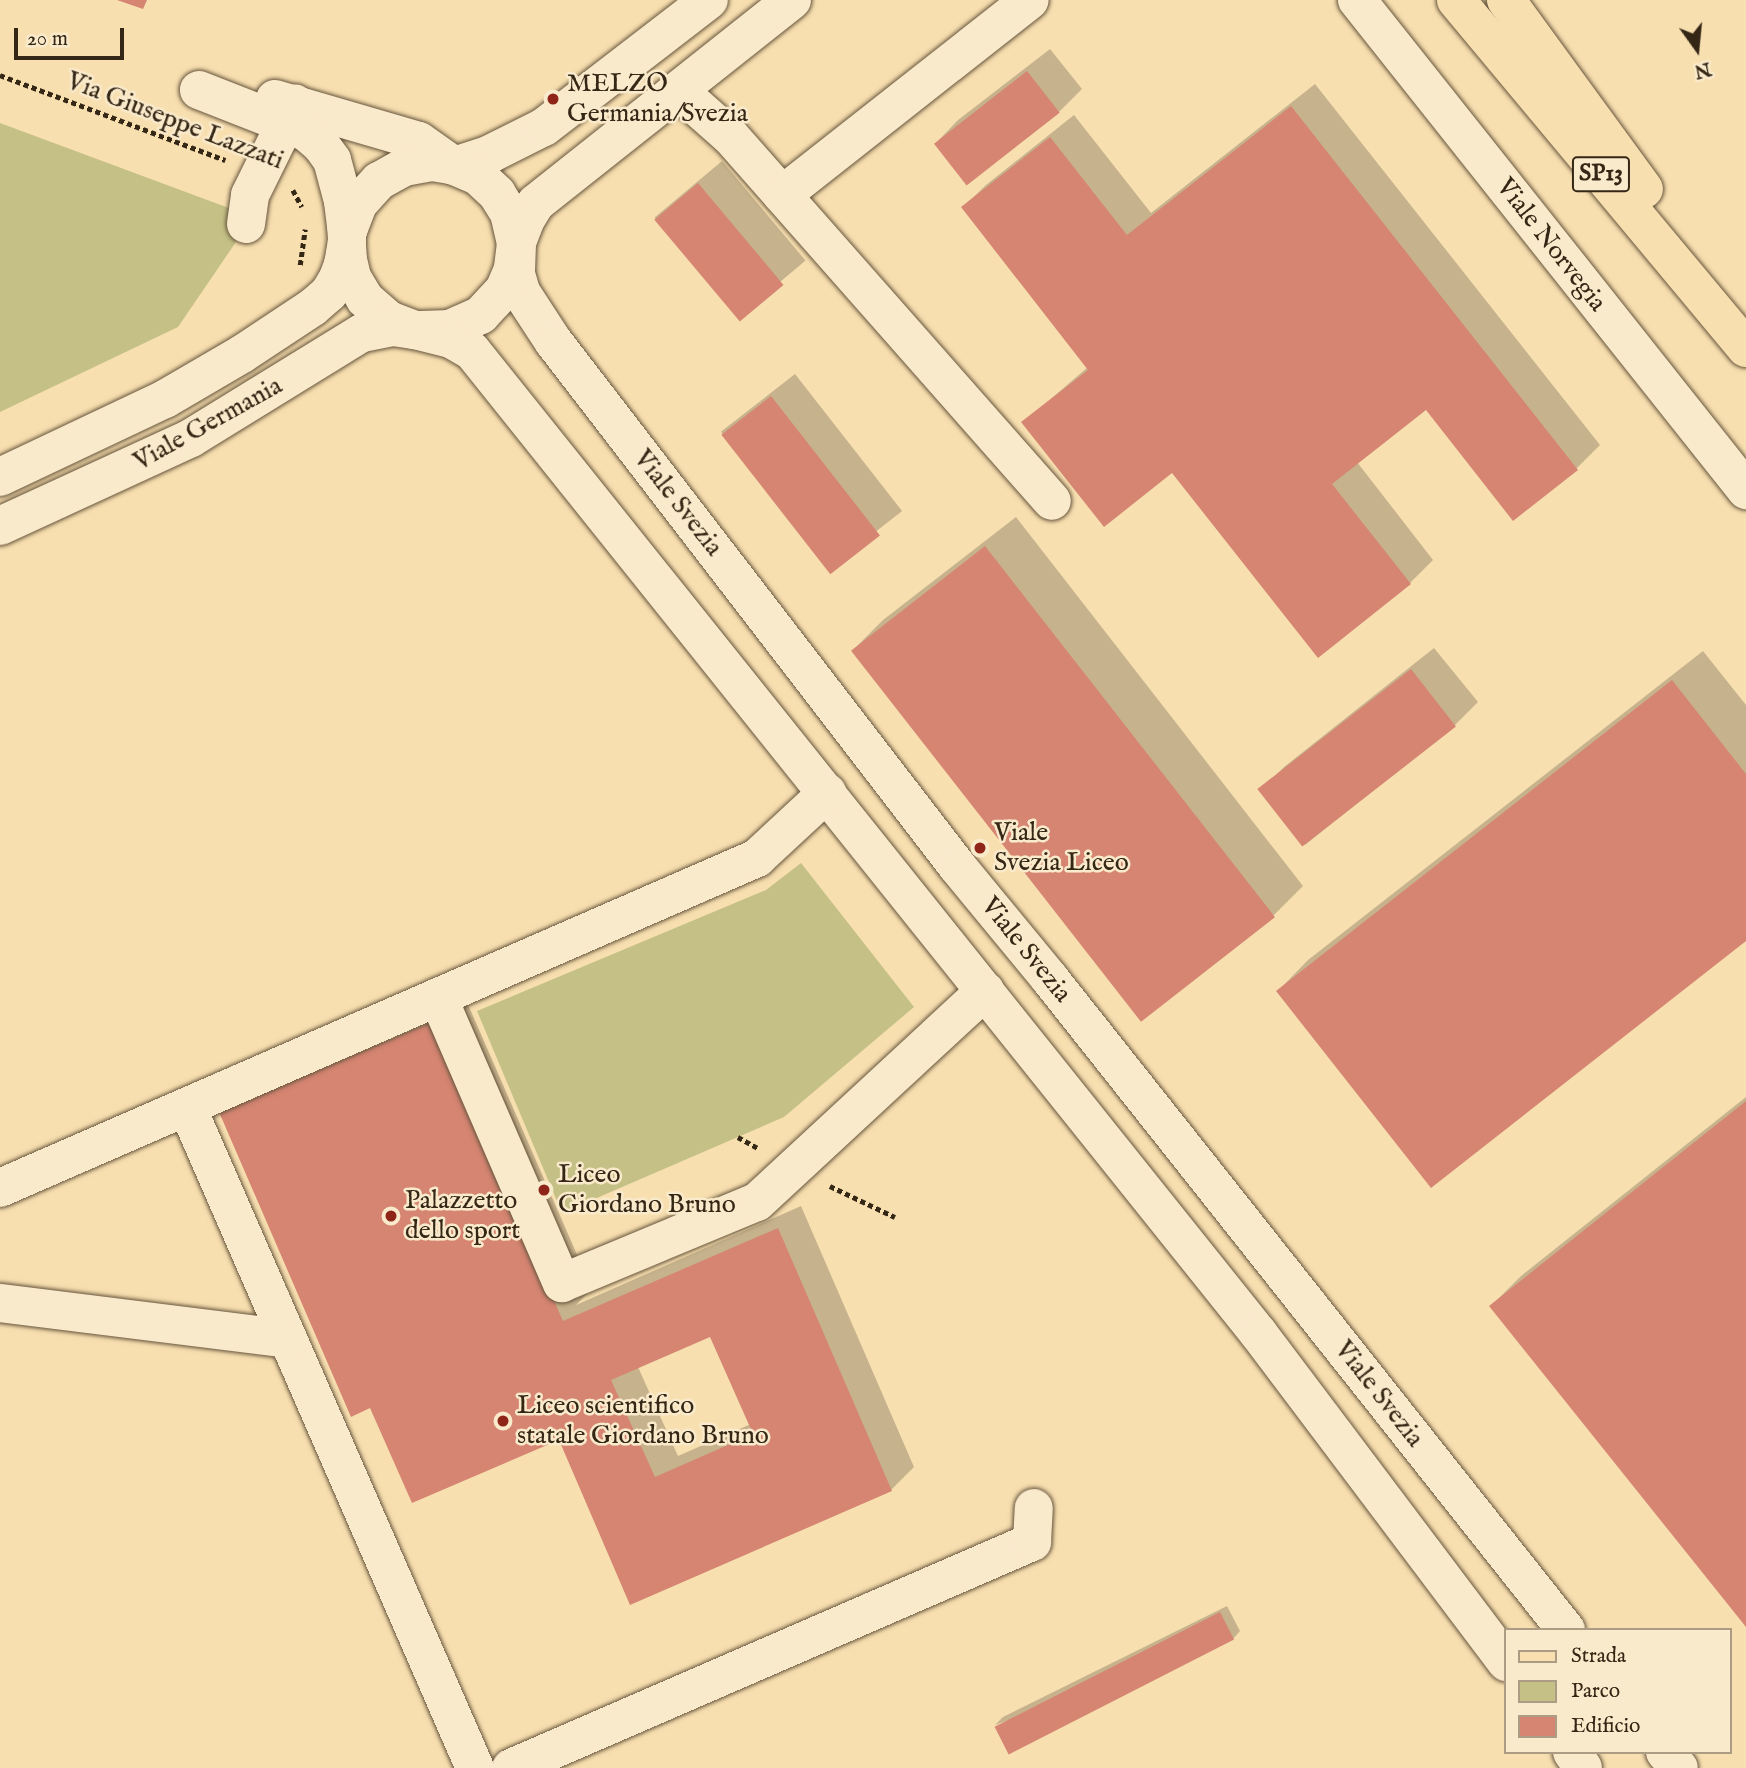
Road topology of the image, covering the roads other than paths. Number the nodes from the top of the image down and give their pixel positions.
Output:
1 (709, 0) edge
2 (792, 0) edge
3 (1030, 0) edge
4 (1357, 0) edge
5 (1456, 0) edge
6 (1506, 0) edge
7 (679, 91) junction
8 (290, 114) junction
9 (454, 166) junction
10 (782, 195) junction
11 (246, 224) dead end
12 (347, 239) junction
13 (515, 255) junction
14 (1746, 329) edge
15 (415, 330) junction
16 (1746, 348) edge
17 (0, 477) edge
18 (1746, 490) edge
19 (1052, 501) dead end
20 (0, 526) edge
21 (827, 793) junction
22 (985, 991) junction
23 (438, 997) junction
24 (187, 1107) junction
25 (0, 1188) edge
26 (0, 1303) edge
27 (288, 1339) junction
28 (1034, 1508) dead end
29 (1564, 1628) edge
30 (1504, 1659) edge
31 (1667, 1754) edge
32 (475, 1768) edge
33 (511, 1768) edge
34 (1679, 1768) edge

1 - 9 street
2 - 7 street
3 - 10 street
4 - 18 street, Viale Norvegia
5 - 16 main road, SP13
6 - 14 main road, SP13
7 - 10 street
7 - 13 street
8 - 9 street
8 - 11 street
8 - 12 street
9 - 12 street
9 - 13 street
10 - 19 street
12 - 15 street
12 - 17 street, Viale Germania
13 - 15 street
13 - 29 street, Viale Svezia
15 - 20 street, Viale Germania
15 - 21 street
21 - 22 street
21 - 23 street
22 - 23 street
22 - 30 street
23 - 24 street
24 - 25 street
24 - 27 street
26 - 27 street
27 - 32 street
28 - 33 street
31 - 34 street

